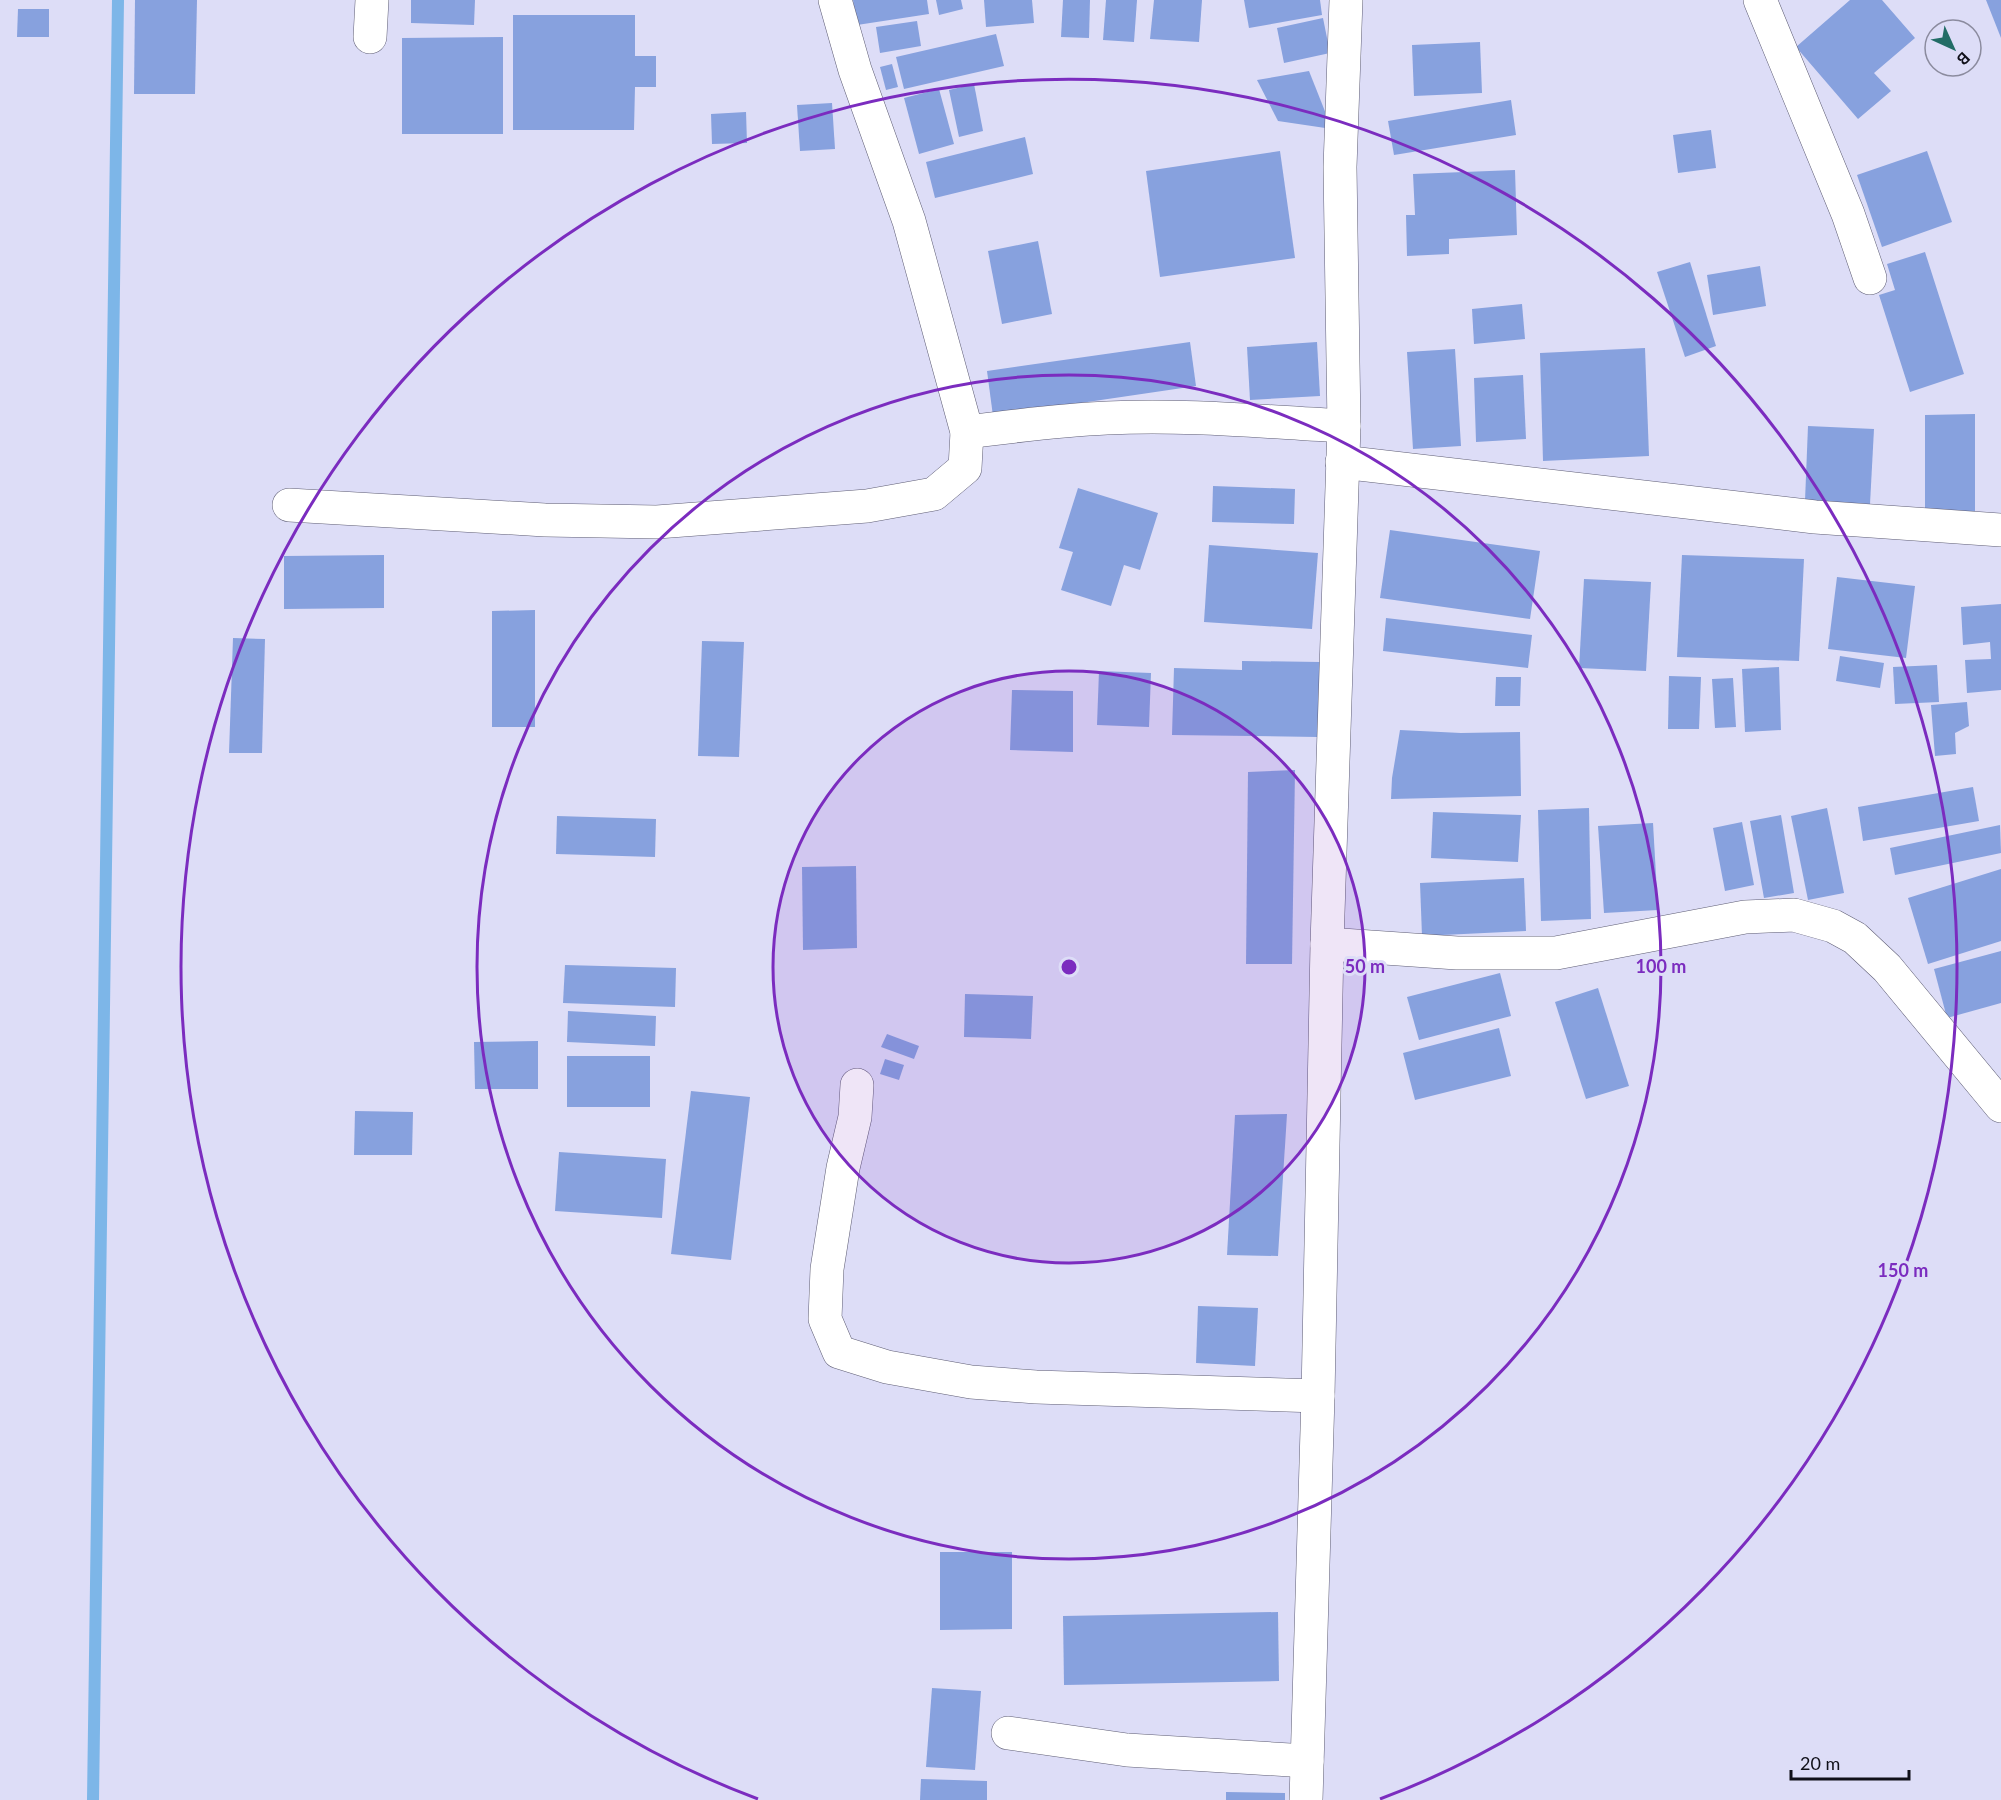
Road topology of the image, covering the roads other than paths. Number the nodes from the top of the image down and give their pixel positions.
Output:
1 (372, 0) edge
2 (835, 0) edge
3 (1346, 0) edge
4 (1760, 0) edge
5 (370, 37) dead end
6 (1870, 278) dead end
7 (1344, 426) junction
8 (967, 432) junction
9 (1342, 462) junction
10 (289, 505) dead end
11 (2001, 530) edge
12 (1327, 944) junction
13 (857, 1085) dead end
14 (2001, 1106) edge
15 (1318, 1396) junction
16 (1008, 1733) dead end
17 (1307, 1761) junction
18 (1306, 1800) edge

1 - 5 street
2 - 8 street
3 - 7 street
4 - 6 street
7 - 8 street
7 - 9 street
8 - 10 street
9 - 11 street
9 - 12 street
12 - 14 street
12 - 15 street
13 - 15 street
15 - 17 street
16 - 17 street
17 - 18 street

